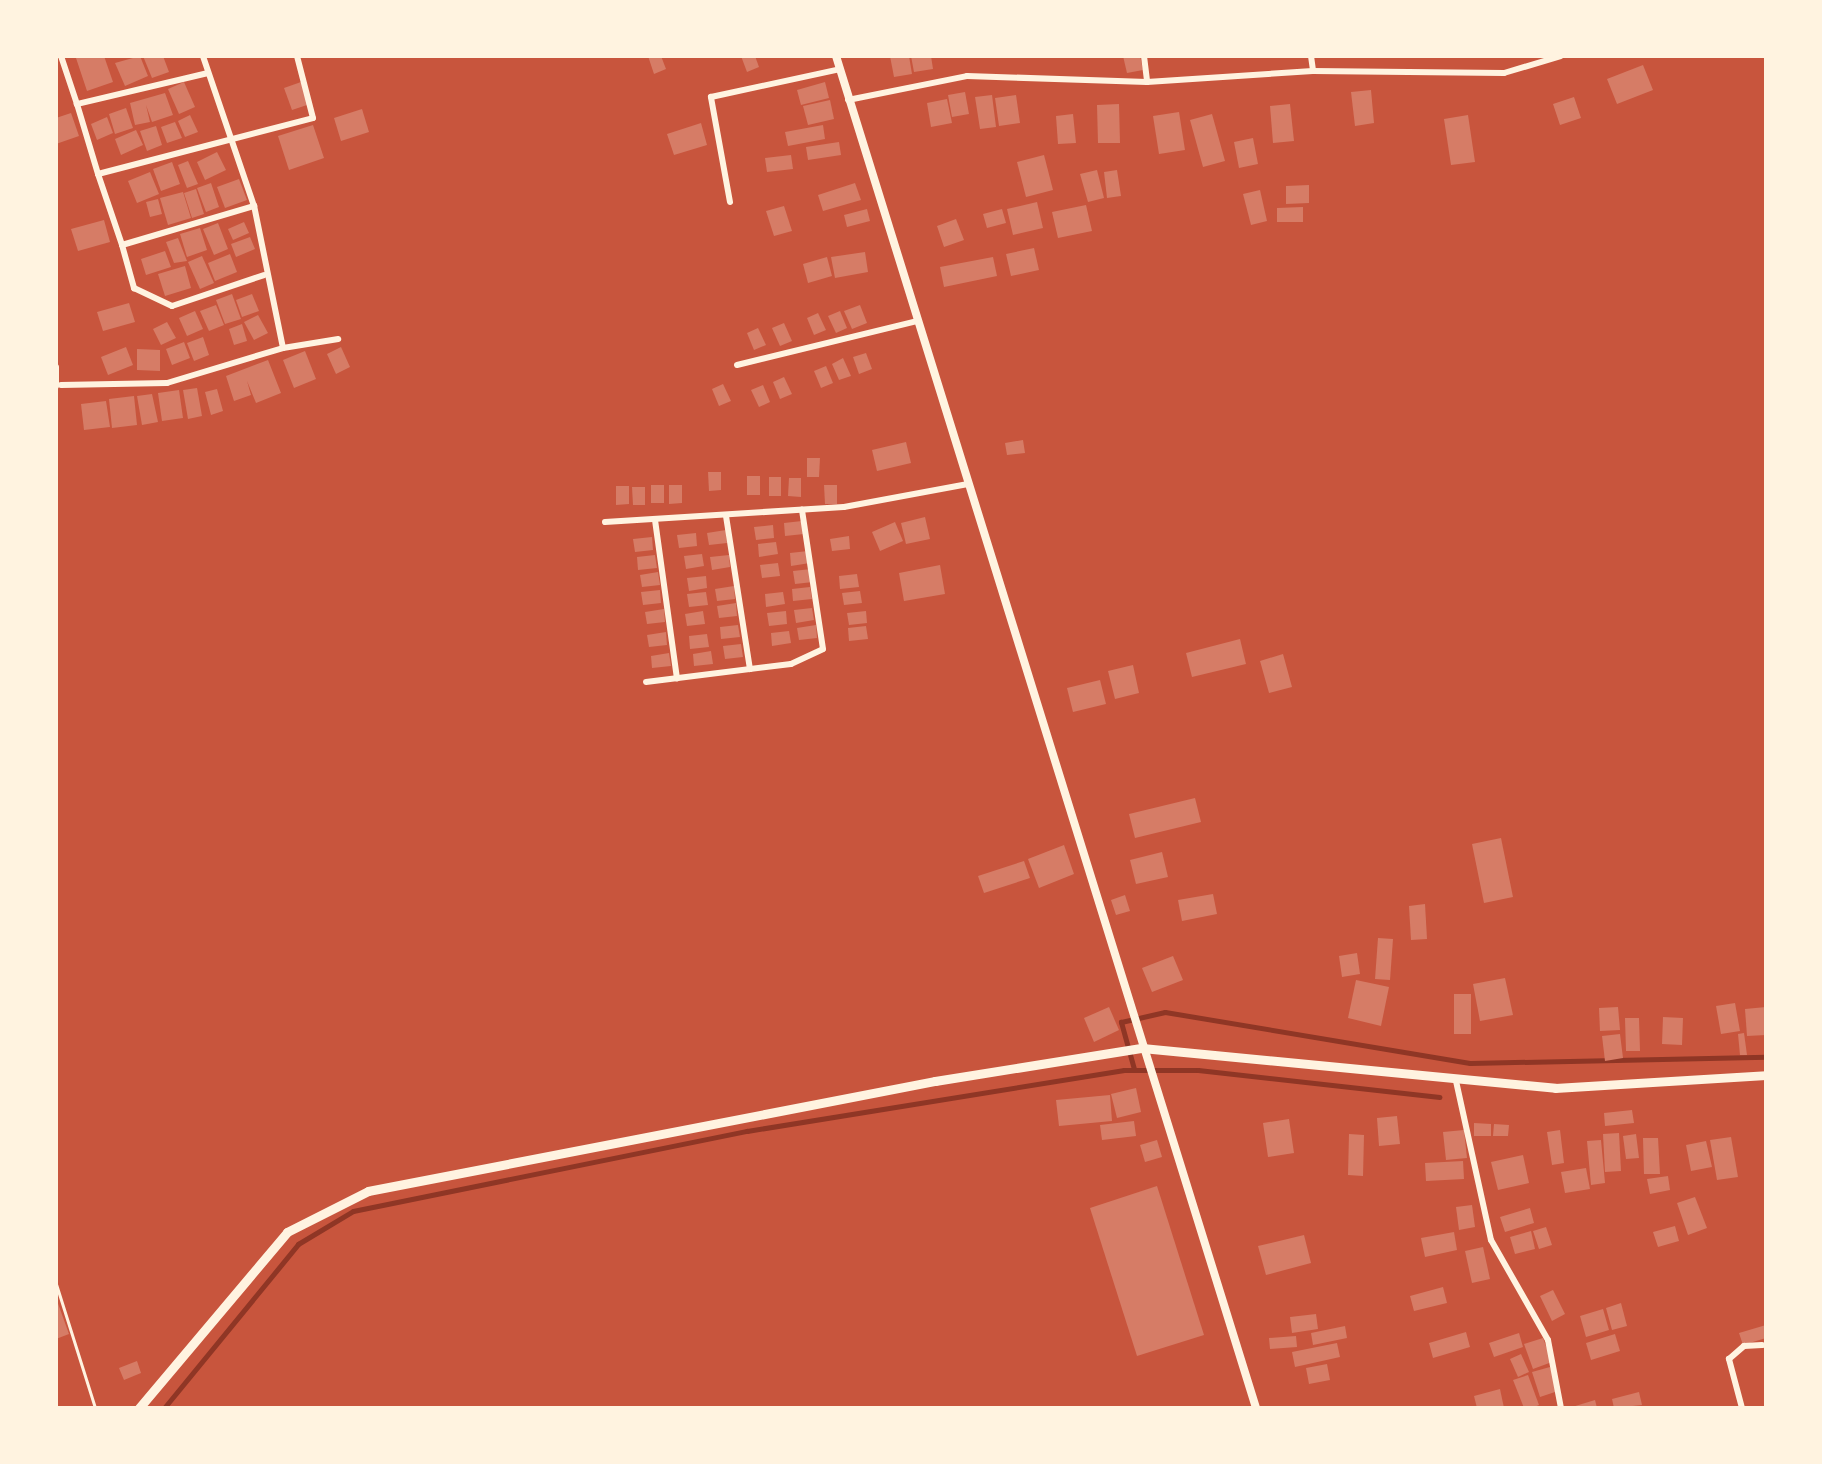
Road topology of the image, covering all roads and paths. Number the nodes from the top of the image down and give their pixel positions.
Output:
1 (61, 56) edge
2 (203, 56) edge
3 (297, 56) edge
4 (836, 56) edge
5 (1144, 56) edge
6 (1311, 56) edge
7 (1561, 56) edge
8 (840, 69) junction
9 (1313, 71) junction
10 (208, 73) junction
11 (1147, 82) junction
12 (848, 100) junction
13 (77, 104) junction
14 (235, 142) junction
15 (98, 174) junction
16 (730, 202) dead end
17 (254, 206) junction
18 (122, 245) junction
19 (264, 275) junction
20 (917, 321) junction
21 (338, 339) dead end
22 (283, 348) junction
23 (737, 365) dead end
24 (56, 367) edge
25 (58, 386) edge
26 (968, 484) junction
27 (802, 510) junction
28 (726, 516) junction
29 (655, 520) junction
30 (605, 522) dead end
31 (750, 669) junction
32 (677, 678) junction
33 (646, 682) dead end
34 (1138, 1049) junction
35 (1766, 1075) edge
36 (1456, 1081) junction
37 (56, 1284) edge
38 (1762, 1345) dead end
39 (95, 1408) edge
40 (139, 1408) edge
41 (1256, 1408) edge
42 (1561, 1408) edge
43 (1742, 1408) edge

1 - 13 street
2 - 10 street
3 - 14 street
4 - 8 street
5 - 11 street
6 - 9 street
7 - 9 street
8 - 12 street
8 - 16 street
9 - 11 street
10 - 13 street
10 - 14 street
11 - 12 street
12 - 20 street
13 - 15 street
14 - 15 street
14 - 17 street
15 - 18 street
17 - 18 street
17 - 19 street
18 - 19 street
19 - 22 street
20 - 23 street
20 - 26 street
21 - 22 street
22 - 25 street
24 - 25 street
26 - 27 street
26 - 34 street
27 - 28 street
27 - 31 street
28 - 29 street
28 - 31 street
29 - 30 street
29 - 32 street
31 - 32 street
32 - 33 street
34 - 36 main road
34 - 40 main road
34 - 41 street
35 - 36 main road
36 - 42 street
37 - 39 lane
38 - 43 street

